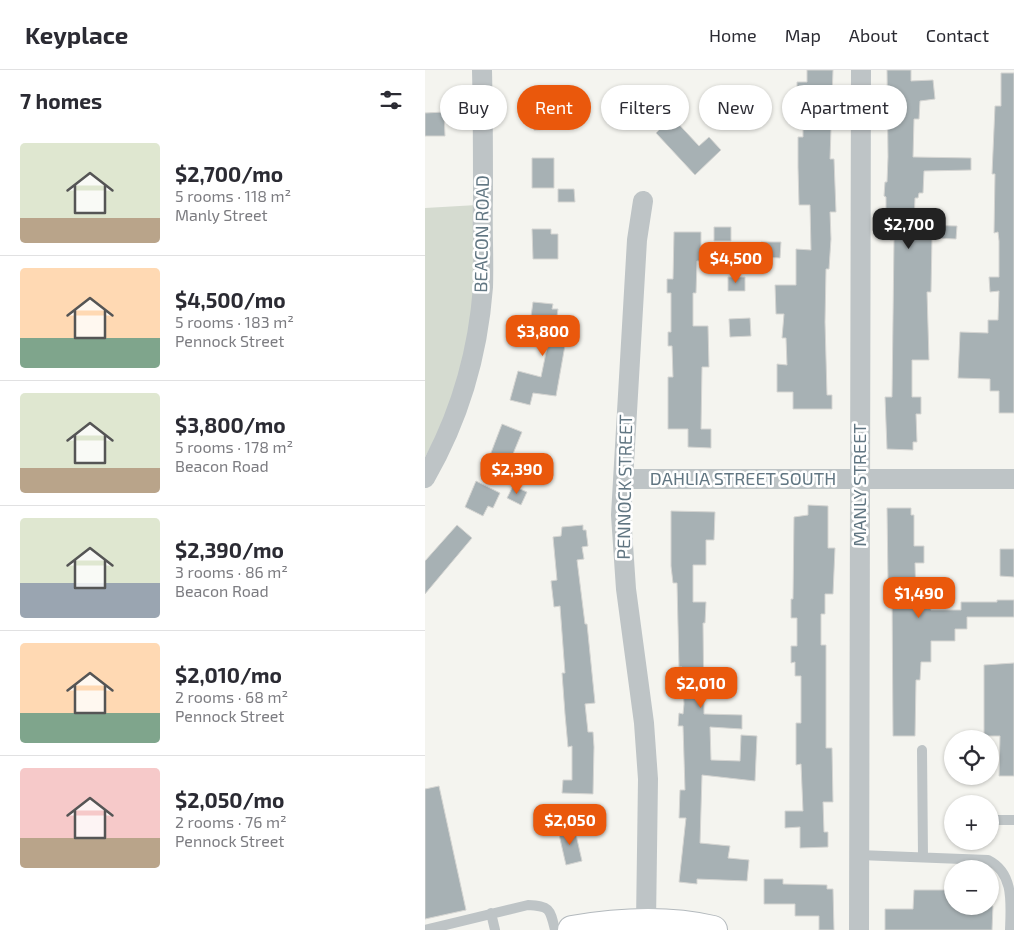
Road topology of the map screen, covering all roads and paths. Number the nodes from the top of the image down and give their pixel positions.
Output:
1 (482, 70) edge
2 (861, 70) edge
3 (643, 201) dead end
4 (425, 478) edge
5 (623, 479) junction
6 (860, 479) junction
7 (1014, 480) edge
8 (922, 750) dead end
9 (999, 820) edge
10 (1014, 820) edge
11 (859, 855) junction
12 (923, 857) junction
13 (491, 913) junction
14 (645, 922) junction
15 (1012, 924) edge
16 (425, 930) edge
17 (495, 930) edge
18 (555, 930) edge
19 (572, 930) edge
20 (713, 930) edge
21 (859, 930) edge

1 - 4 street, BEACON ROAD
2 - 6 street, MANLY STREET
3 - 5 street, PENNOCK STREET
5 - 6 street, DAHLIA STREET SOUTH
5 - 14 street, PENNOCK STREET
6 - 7 street, DAHLIA STREET SOUTH
6 - 11 street, MANLY STREET
8 - 12 lane
9 - 10 lane
11 - 12 lane
11 - 21 street, MANLY STREET
12 - 15 lane
13 - 16 lane
13 - 17 lane
13 - 18 lane
14 - 19 street
14 - 20 street

